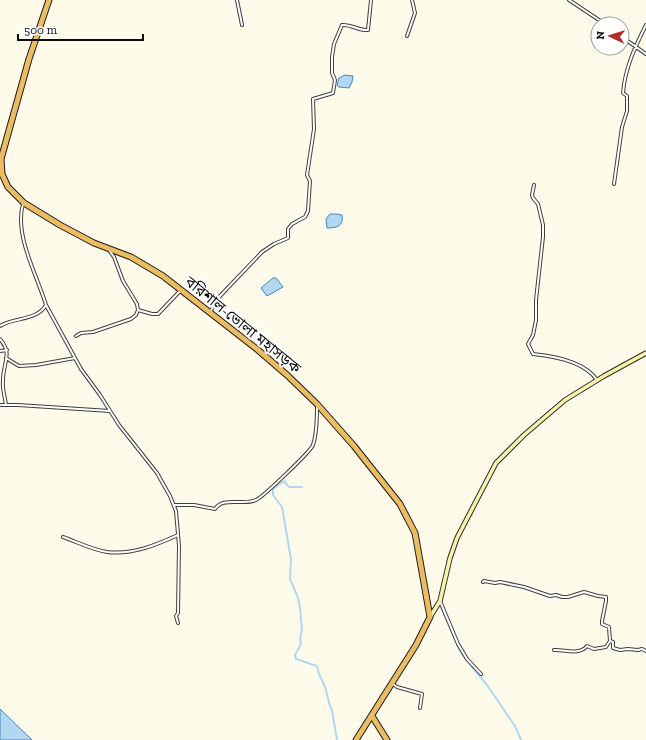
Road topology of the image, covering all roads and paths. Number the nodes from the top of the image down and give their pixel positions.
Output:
1 (50, 0) edge
2 (237, 0) edge
3 (371, 0) edge
4 (412, 0) edge
5 (569, 0) edge
6 (593, 16) edge
7 (646, 24) edge
8 (242, 25) dead end
9 (407, 36) dead end
10 (630, 43) edge
11 (635, 47) junction
12 (646, 54) edge
13 (614, 184) dead end
14 (534, 185) dead end
15 (24, 203) junction
16 (109, 248) junction
17 (181, 290) junction
18 (46, 305) junction
19 (138, 310) junction
20 (210, 312) junction
21 (0, 326) edge
22 (76, 336) dead end
23 (0, 339) edge
24 (6, 350) junction
25 (0, 351) edge
26 (646, 353) edge
27 (6, 358) junction
28 (75, 358) junction
29 (597, 380) junction
30 (317, 404) junction
31 (6, 405) junction
32 (0, 406) edge
33 (110, 411) junction
34 (174, 504) junction
35 (178, 535) junction
36 (63, 537) dead end
37 (483, 582) dead end
38 (440, 601) junction
39 (430, 617) junction
40 (178, 623) dead end
41 (610, 642) junction
42 (554, 650) dead end
43 (646, 651) edge
44 (481, 674) dead end
45 (392, 684) junction
46 (420, 708) dead end
47 (372, 715) junction
48 (376, 723) junction
49 (356, 740) edge
50 (387, 740) edge

1 - 15 highway, বরিশাল-ভোলা মহাসড়ক
2 - 8 street
3 - 20 street
4 - 9 street
5 - 6 street
7 - 11 street
10 - 11 street
11 - 12 street
11 - 13 street
14 - 29 street
15 - 16 highway, বরিশাল-ভোলা মহাসড়ক
15 - 18 street
16 - 17 highway, বরিশাল-ভোলা মহাসড়ক
16 - 19 street
17 - 19 street
17 - 20 highway, বরিশাল-ভোলা মহাসড়ক
18 - 21 street
18 - 28 street
19 - 22 street
20 - 30 highway, বরিশাল-ভোলা মহাসড়ক
23 - 24 street
24 - 25 street
24 - 27 street
26 - 29 main road
27 - 28 street
27 - 31 street
28 - 33 street
29 - 38 main road
30 - 34 street
30 - 39 highway, বরিশাল-ভোলা মহাসড়ক
31 - 32 street
31 - 33 street
33 - 34 street
34 - 35 street
35 - 36 street
35 - 40 street
37 - 41 street
38 - 39 main road
38 - 44 street
39 - 45 highway
41 - 42 street
41 - 43 street
45 - 46 street
45 - 47 highway
47 - 48 highway
47 - 48 highway
47 - 49 highway
48 - 50 highway

